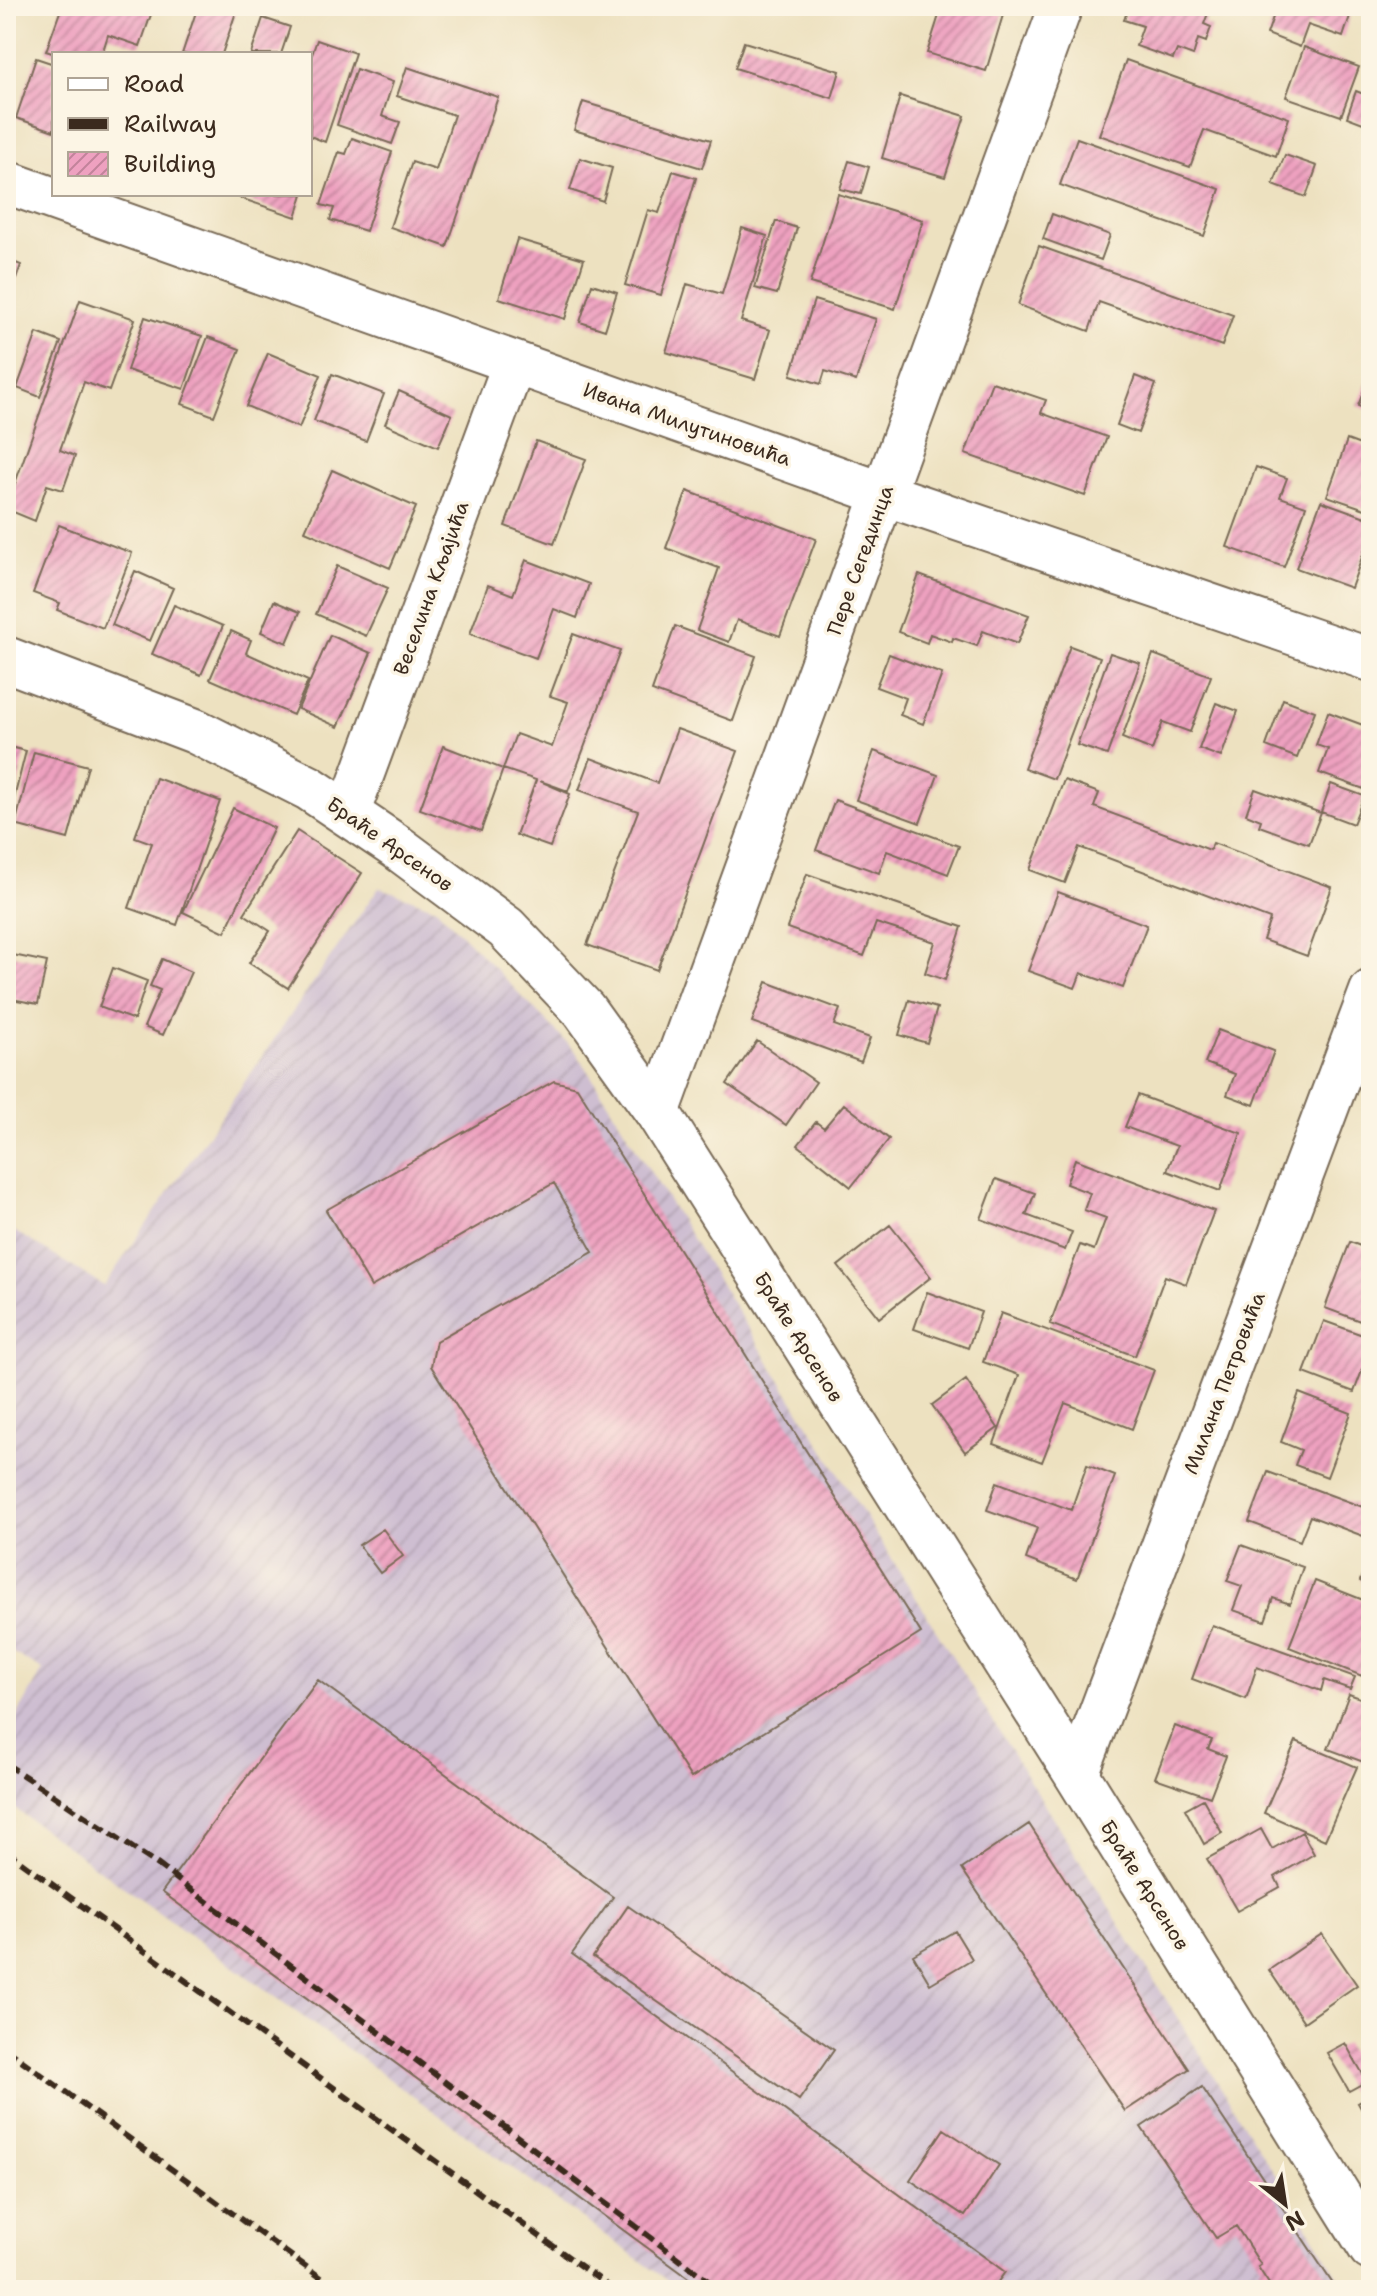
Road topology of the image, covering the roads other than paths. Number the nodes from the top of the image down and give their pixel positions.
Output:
1 (1061, 6) edge
2 (6, 182) edge
3 (514, 363) junction
4 (884, 494) junction
5 (6, 659) edge
6 (1371, 660) edge
7 (348, 814) junction
8 (1371, 991) edge
9 (658, 1113) junction
10 (1077, 1775) junction
11 (1371, 2248) edge

1 - 4 street, Пере Сегединца
2 - 3 street, Ивана Милутиновића
3 - 4 street, Ивана Милутиновића
3 - 7 street, Веселина Кљајића
4 - 6 street, Ивана Милутиновића
4 - 9 street, Пере Сегединца
5 - 7 main road, Браће Арсенов
7 - 9 main road, Браће Арсенов
8 - 10 street, Милана Петровића
9 - 10 main road, Браће Арсенов
10 - 11 main road, Браће Арсенов

